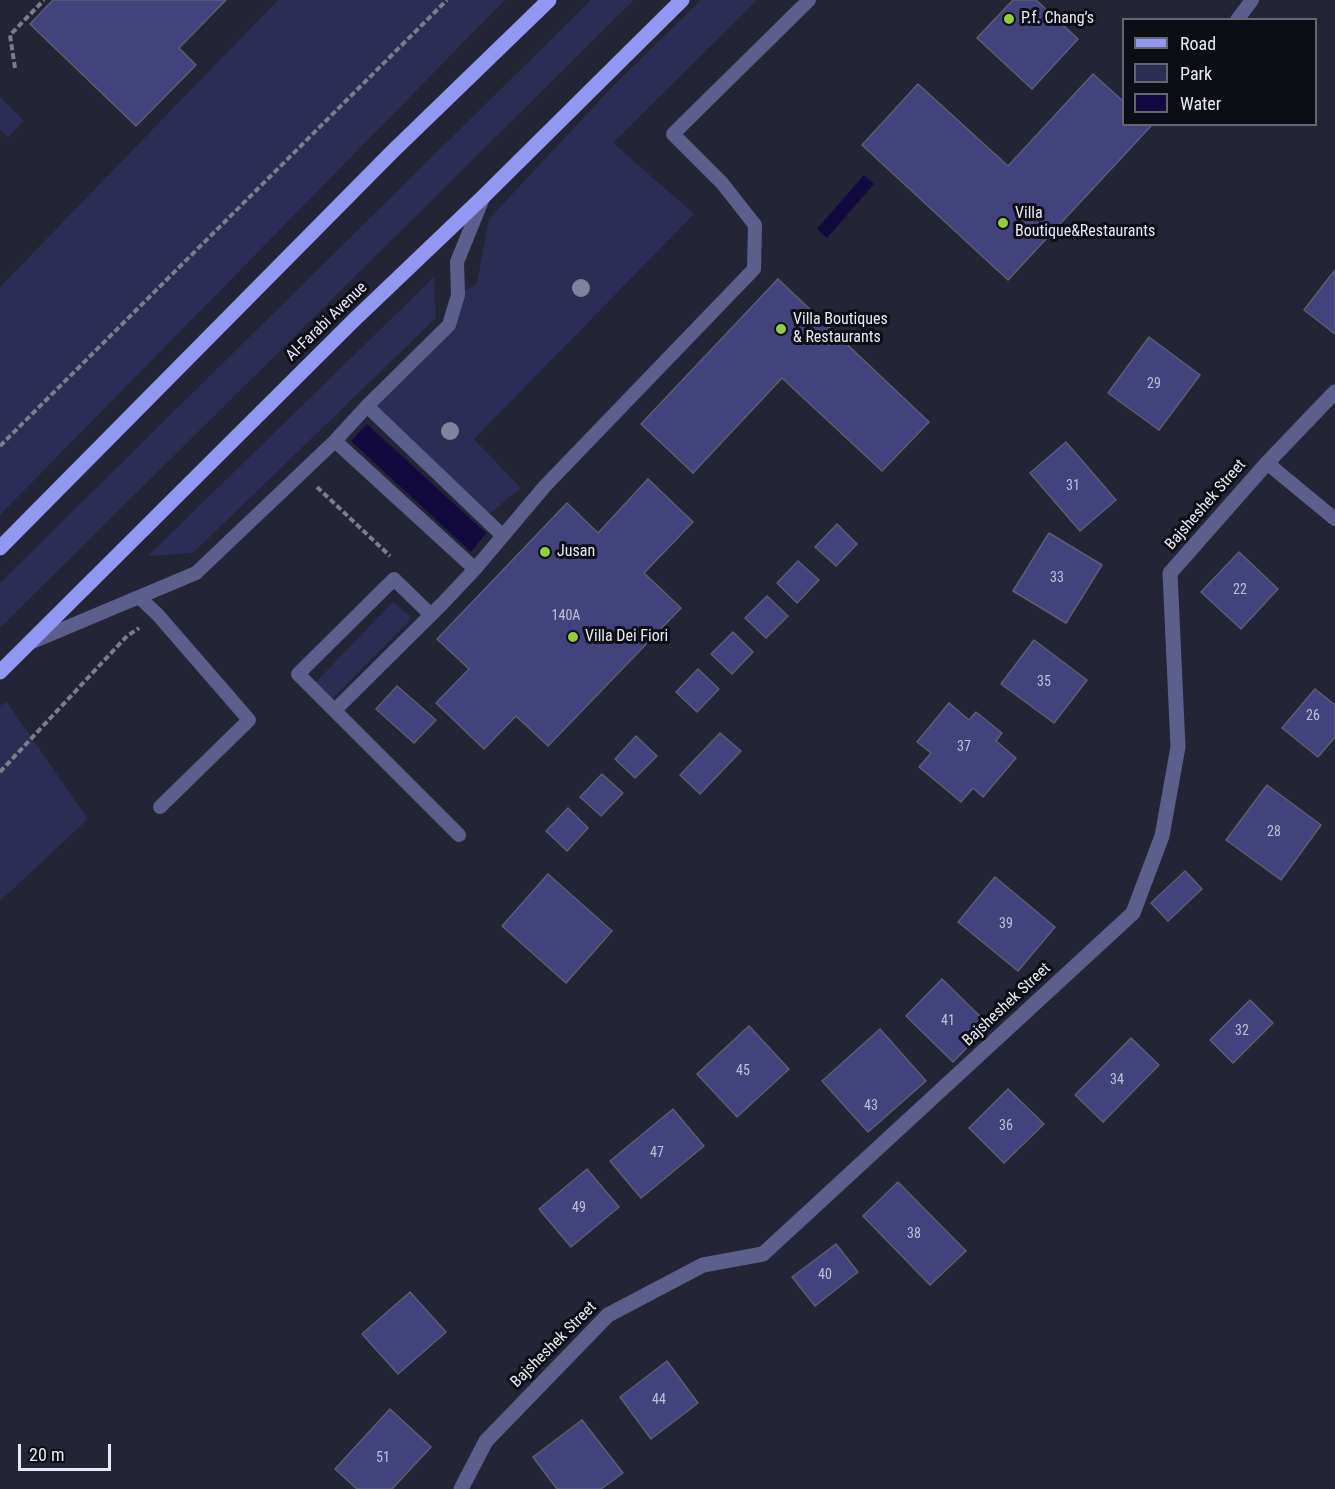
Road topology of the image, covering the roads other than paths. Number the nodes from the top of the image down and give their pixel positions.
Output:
1 (549, 0) edge
2 (682, 0) edge
3 (808, 0) edge
4 (1252, 0) edge
5 (1238, 18) edge
6 (483, 197) junction
7 (1335, 392) edge
8 (367, 405) junction
9 (335, 441) junction
10 (1267, 463) junction
11 (1335, 519) edge
12 (503, 536) junction
13 (0, 548) edge
14 (475, 569) junction
15 (139, 597) junction
16 (431, 615) junction
17 (30, 643) junction
18 (0, 672) edge
19 (335, 710) junction
20 (160, 807) dead end
21 (459, 835) dead end
22 (461, 1489) edge

1 - 13 main road
2 - 6 main road, Al-Farabi Avenue
3 - 12 lane
4 - 5 lane
6 - 8 lane
6 - 17 main road, Al-Farabi Avenue
7 - 10 street, Bajsheshek Street
8 - 9 lane
8 - 12 lane
9 - 14 lane
9 - 15 lane
10 - 11 lane
10 - 22 street, Bajsheshek Street
12 - 14 lane
14 - 16 lane
15 - 17 lane
15 - 20 lane
16 - 19 lane
16 - 19 lane
17 - 18 main road, Al-Farabi Avenue
19 - 21 lane

